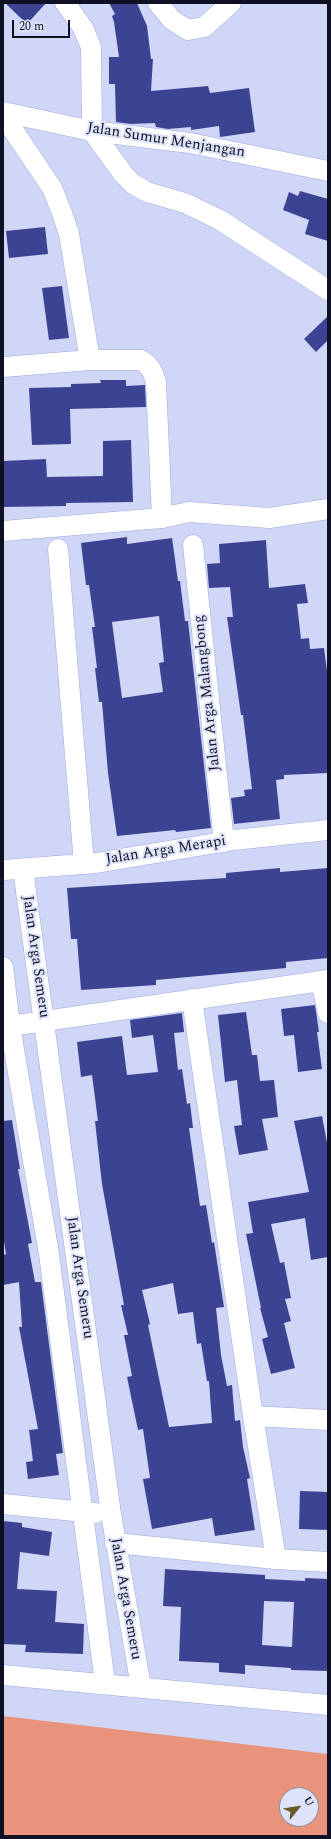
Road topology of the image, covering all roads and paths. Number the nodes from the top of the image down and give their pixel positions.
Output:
1 (65, 3) edge
2 (158, 3) edge
3 (231, 3) edge
4 (3, 114) edge
5 (92, 131) junction
6 (328, 171) edge
7 (328, 290) edge
8 (90, 360) junction
9 (3, 367) edge
10 (328, 509) edge
11 (162, 518) junction
12 (3, 531) edge
13 (193, 545) dead end
14 (58, 549) dead end
15 (328, 830) edge
16 (224, 842) junction
17 (84, 864) junction
18 (23, 869) junction
19 (3, 870) edge
20 (3, 967) edge
21 (325, 981) edge
22 (192, 999) junction
23 (328, 1012) edge
24 (44, 1022) junction
25 (6, 1027) edge
26 (253, 1416) junction
27 (328, 1420) edge
28 (3, 1504) edge
29 (83, 1512) junction
30 (111, 1514) junction
31 (116, 1543) junction
32 (276, 1559) junction
33 (328, 1562) edge
34 (3, 1675) edge
35 (105, 1683) junction
36 (141, 1687) junction
37 (328, 1705) edge

1 - 5 street
2 - 3 street
4 - 5 street, Jalan Sumur Menjangan
4 - 8 street
5 - 6 street, Jalan Sumur Menjangan
5 - 7 street
8 - 9 street
8 - 11 street
10 - 11 street
11 - 12 street
13 - 16 street, Jalan Arga Malangbong
14 - 17 street
15 - 16 street, Jalan Arga Merapi
16 - 17 street, Jalan Arga Merapi
17 - 18 street, Jalan Arga Merapi
18 - 19 street, Jalan Arga Merapi
18 - 24 street, Jalan Arga Semeru
20 - 25 street, Jalan Arga Semeru
21 - 22 street
21 - 23 street
22 - 24 street
22 - 26 street
24 - 25 street
24 - 30 street, Jalan Arga Semeru
25 - 29 street, Jalan Arga Semeru
26 - 27 street
26 - 32 street
28 - 29 street
29 - 30 street
29 - 35 street, Jalan Arga Semeru
30 - 31 street, Jalan Arga Semeru
31 - 32 street
31 - 36 street, Jalan Arga Semeru
32 - 33 street
34 - 35 street
35 - 36 street
36 - 37 street

